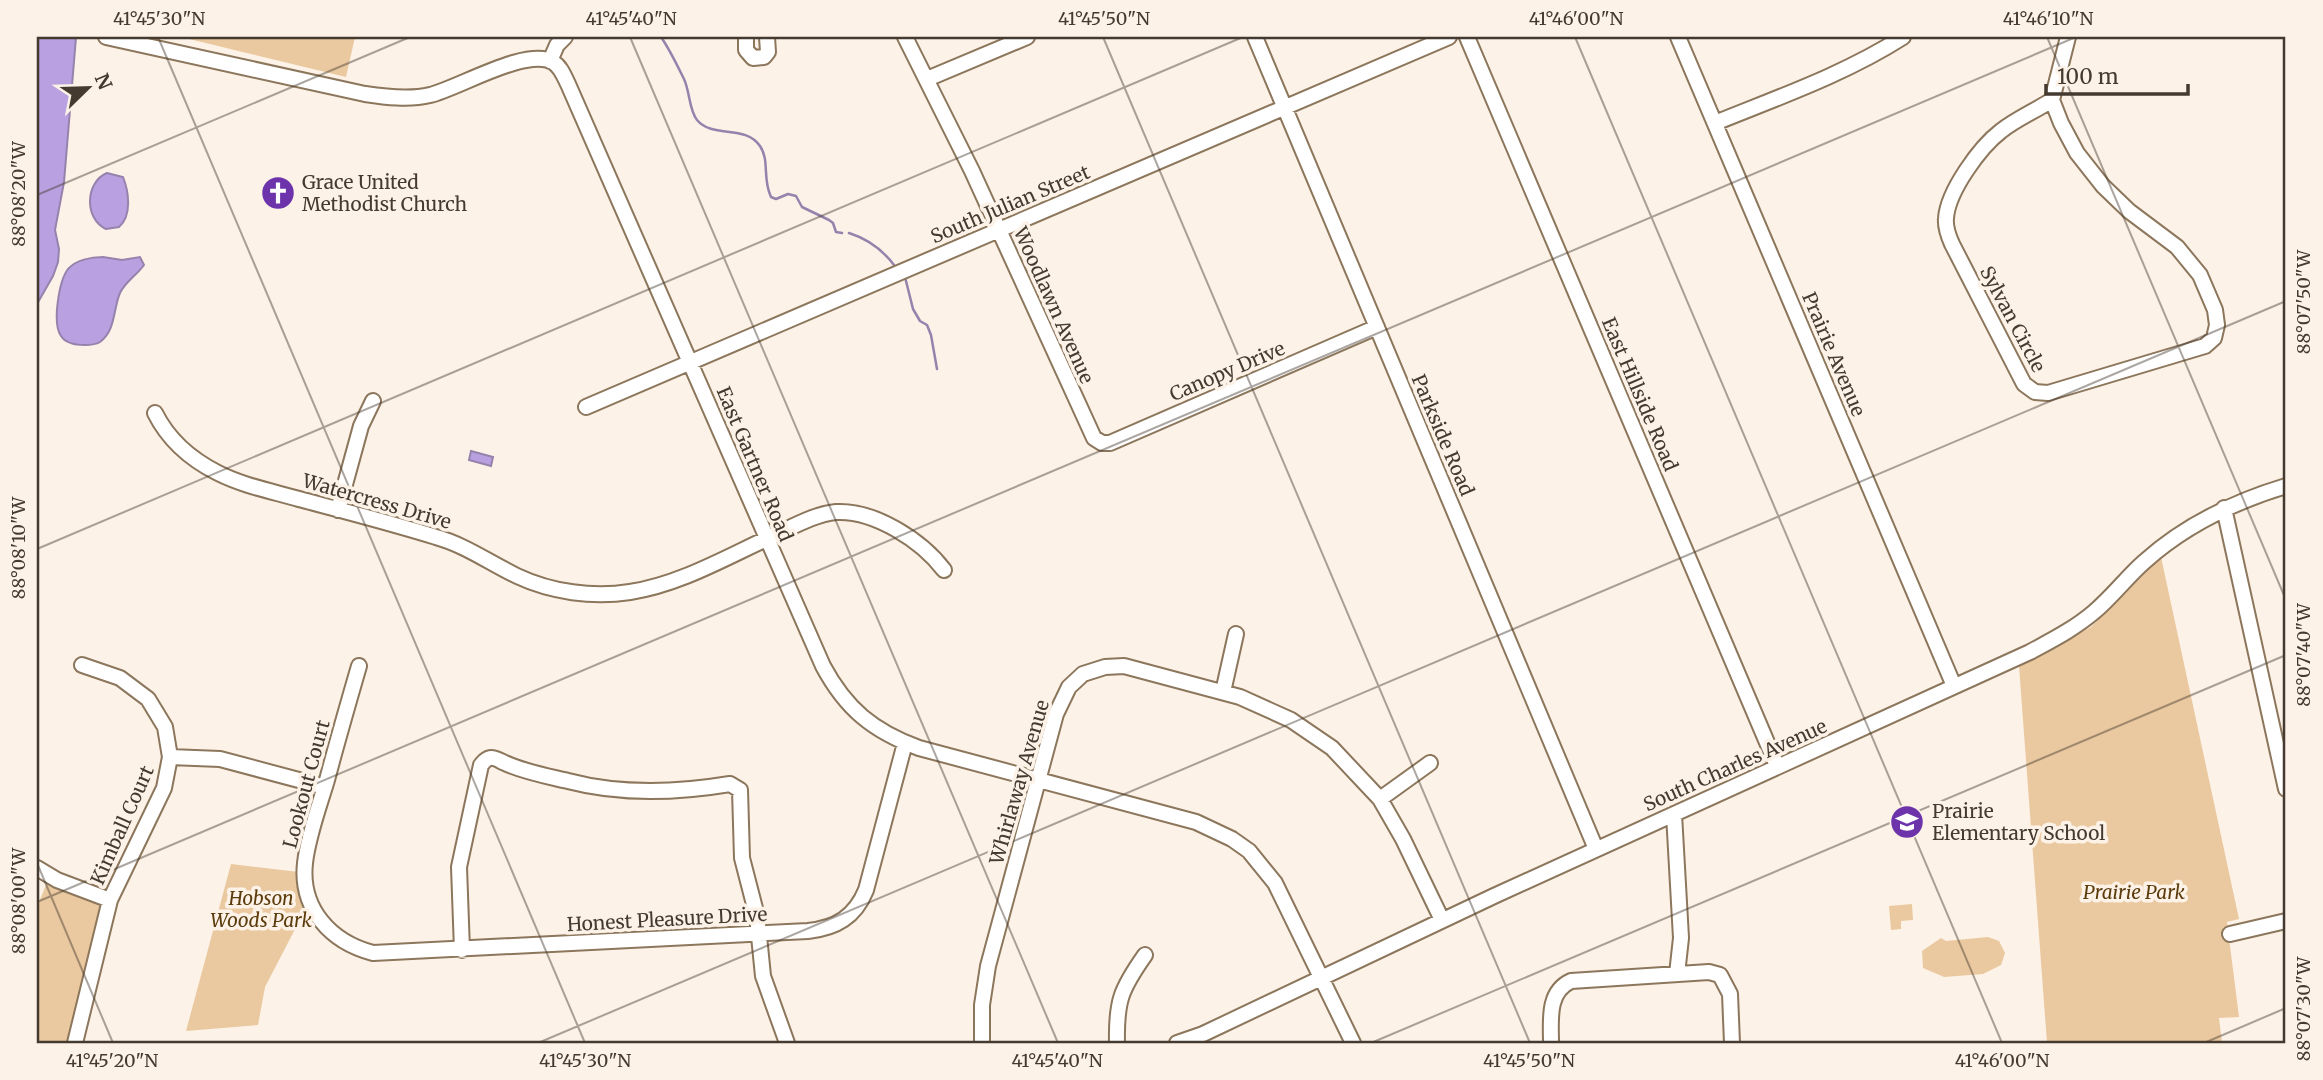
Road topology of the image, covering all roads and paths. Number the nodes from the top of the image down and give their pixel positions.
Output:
1 (106, 37) edge
2 (565, 37) edge
3 (746, 37) edge
4 (767, 37) edge
5 (905, 37) edge
6 (1027, 37) edge
7 (1255, 37) edge
8 (1448, 37) edge
9 (1467, 37) edge
10 (1678, 37) edge
11 (1903, 37) edge
12 (2068, 37) edge
13 (550, 61) junction
14 (926, 79) junction
15 (2052, 100) junction
16 (1285, 108) junction
17 (1715, 123) junction
18 (998, 228) junction
19 (1377, 327) junction
20 (690, 362) junction
21 (373, 401) dead end
22 (586, 407) dead end
23 (155, 412) dead end
24 (1094, 438) joint
25 (2286, 486) edge
26 (2224, 508) junction
27 (338, 510) junction
28 (766, 539) junction
29 (944, 570) dead end
30 (1236, 634) dead end
31 (82, 665) dead end
32 (359, 666) dead end
33 (1954, 686) junction
34 (1223, 692) junction
35 (905, 743) junction
36 (170, 757) junction
37 (1430, 763) dead end
38 (1777, 766) junction
39 (1038, 779) junction
40 (325, 787) junction
41 (2286, 789) edge
42 (1380, 799) junction
43 (1674, 814) junction
44 (1596, 849) junction
45 (37, 868) edge
46 (110, 900) junction
47 (315, 913) joint
48 (1442, 920) junction
49 (2286, 921) edge
50 (758, 934) junction
51 (2230, 934) dead end
52 (462, 950) junction
53 (1145, 955) dead end
54 (1677, 974) junction
55 (1322, 977) junction
56 (75, 1043) edge
57 (787, 1043) edge
58 (982, 1043) edge
59 (1117, 1043) edge
60 (1177, 1043) edge
61 (1353, 1043) edge
62 (1550, 1043) edge
63 (1732, 1043) edge

1 - 13 street
2 - 13 street
3 - 4 street
5 - 14 street, Woodlawn Avenue
6 - 14 street
7 - 16 street, Parkside Road
8 - 16 street, South Julian Street
9 - 38 street, East Hillside Road
10 - 17 street, Prairie Avenue
11 - 17 street
12 - 15 street
13 - 20 street, East Gartner Road
14 - 18 street, Woodlawn Avenue
15 - 15 street, Sylvan Circle
16 - 18 street, South Julian Street
16 - 19 street, Parkside Road
17 - 33 street, Prairie Avenue
18 - 20 street, South Julian Street
18 - 24 street, Woodlawn Avenue
19 - 24 street, Canopy Drive
19 - 44 street, Parkside Road
20 - 22 street, South Julian Street
20 - 28 street, East Gartner Road
21 - 27 street
23 - 27 street, Watercress Drive
25 - 26 street, South Charles Avenue
26 - 33 street, South Charles Avenue
26 - 41 street
27 - 28 street, Watercress Drive
28 - 29 street, Watercress Drive
28 - 35 street, East Gartner Road
30 - 34 street
31 - 36 street, Kimball Court
32 - 40 street, Lookout Court
33 - 38 street, South Charles Avenue
34 - 39 street, Whirlaway Avenue
34 - 42 street, Whirlaway Avenue
35 - 39 street, East Gartner Road
35 - 50 street, Honest Pleasure Drive
36 - 40 street
36 - 46 street, Kimball Court
37 - 42 street
38 - 43 street, South Charles Avenue
39 - 55 street, East Gartner Road
39 - 58 street, Whirlaway Avenue
40 - 47 street, Lookout Court
42 - 48 street, Whirlaway Avenue
43 - 44 street, South Charles Avenue
43 - 54 street
44 - 48 street, South Charles Avenue
45 - 46 street
46 - 56 street, Kimball Court
47 - 52 street, Honest Pleasure Drive
48 - 55 street, South Charles Avenue
49 - 51 street
50 - 52 street, Honest Pleasure Drive
50 - 52 street
50 - 57 street
53 - 59 street
54 - 62 street
54 - 63 street
55 - 60 street, South Charles Avenue
55 - 61 street, East Gartner Road

